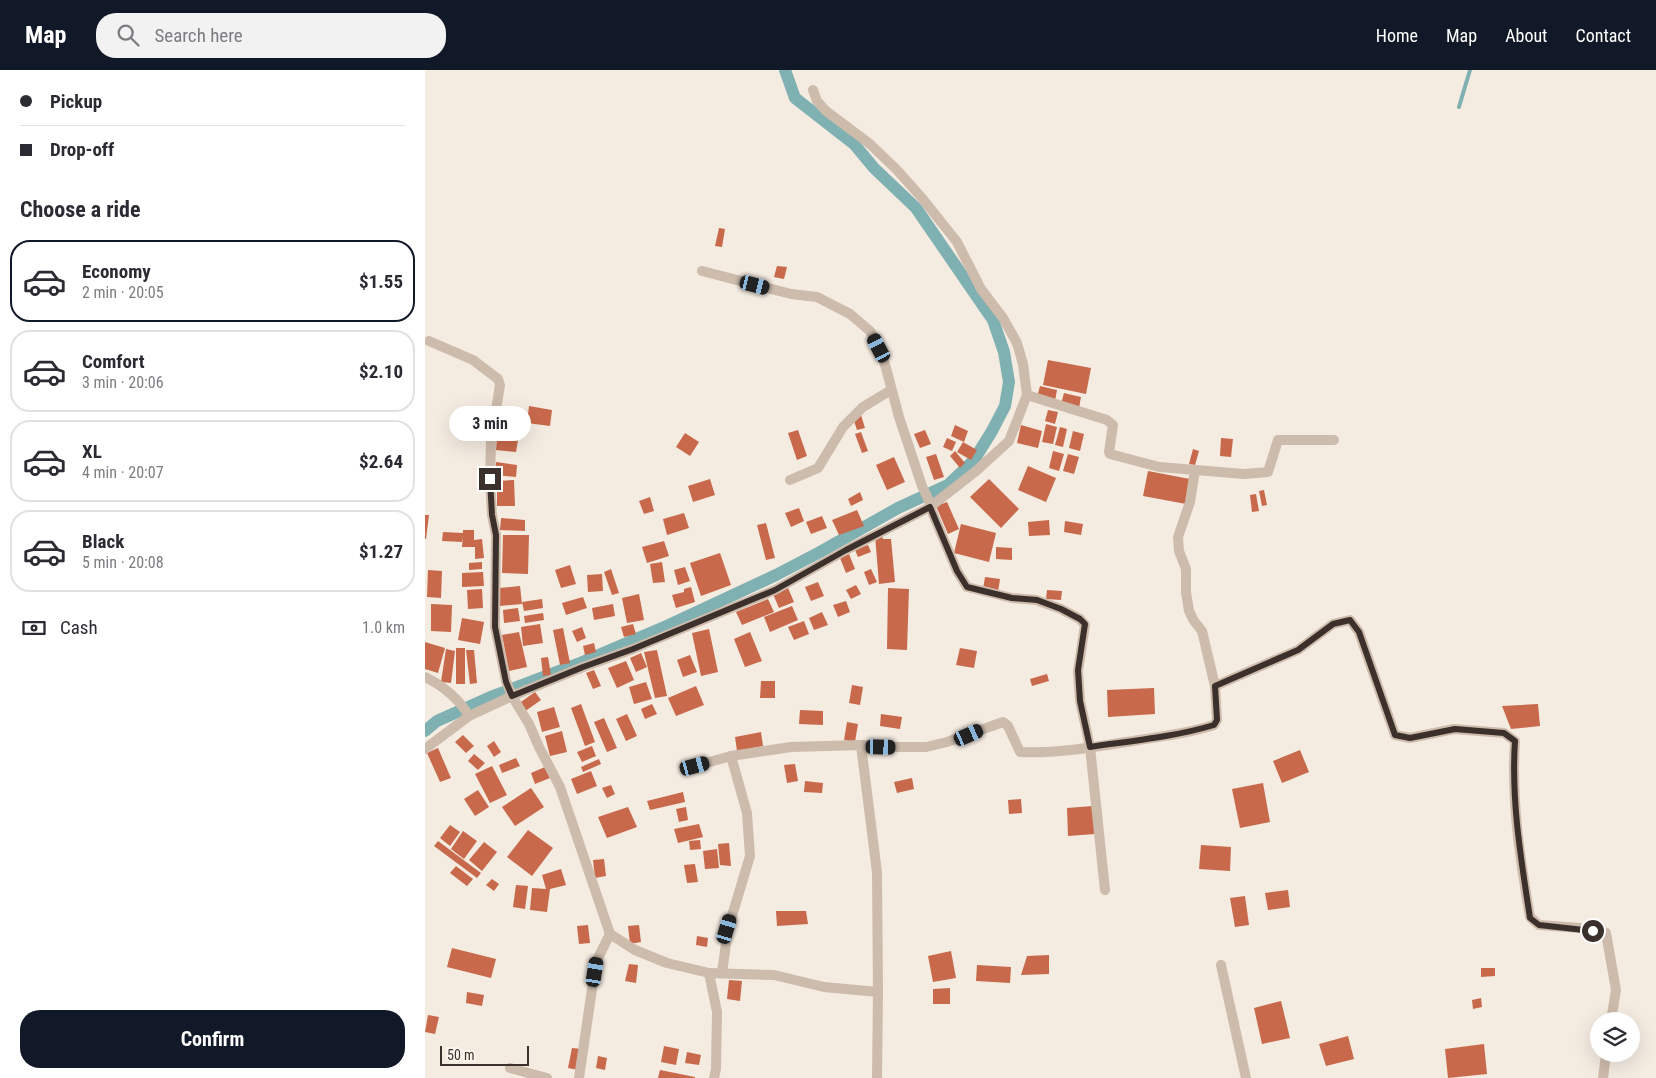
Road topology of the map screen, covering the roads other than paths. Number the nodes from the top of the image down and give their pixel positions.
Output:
1 (813, 90) dead end
2 (702, 271) dead end
3 (429, 341) dead end
4 (891, 390) junction
5 (1027, 395) junction
6 (1334, 440) dead end
7 (1195, 470) junction
8 (790, 480) dead end
9 (930, 504) junction
10 (425, 677) edge
11 (1215, 686) junction
12 (511, 694) junction
13 (468, 714) junction
14 (861, 745) junction
15 (1090, 747) junction
16 (425, 749) edge
17 (731, 756) junction
18 (695, 766) dead end
19 (1105, 890) dead end
20 (610, 934) junction
21 (1221, 965) dead end
22 (709, 973) junction
23 (722, 973) junction
24 (878, 992) junction
25 (1612, 1012) edge
26 (1605, 1062) edge
27 (510, 1068) dead end
28 (547, 1078) edge
29 (579, 1078) edge
30 (714, 1078) edge
31 (877, 1078) edge
32 (1245, 1078) edge
33 (1603, 1078) edge

1 - 5 street
2 - 4 street
3 - 12 street
4 - 8 street
4 - 9 street
5 - 7 street
5 - 9 street
6 - 7 street
7 - 11 street
9 - 12 street
9 - 15 street
10 - 13 street
11 - 15 street
11 - 25 street
12 - 13 street
12 - 20 street
13 - 16 street
14 - 15 street
14 - 17 street
14 - 24 street
15 - 19 street
17 - 18 street
17 - 23 street
20 - 22 street
20 - 29 street
21 - 32 street
22 - 23 street
22 - 30 street
23 - 24 street
24 - 31 street
26 - 33 street
27 - 28 street

